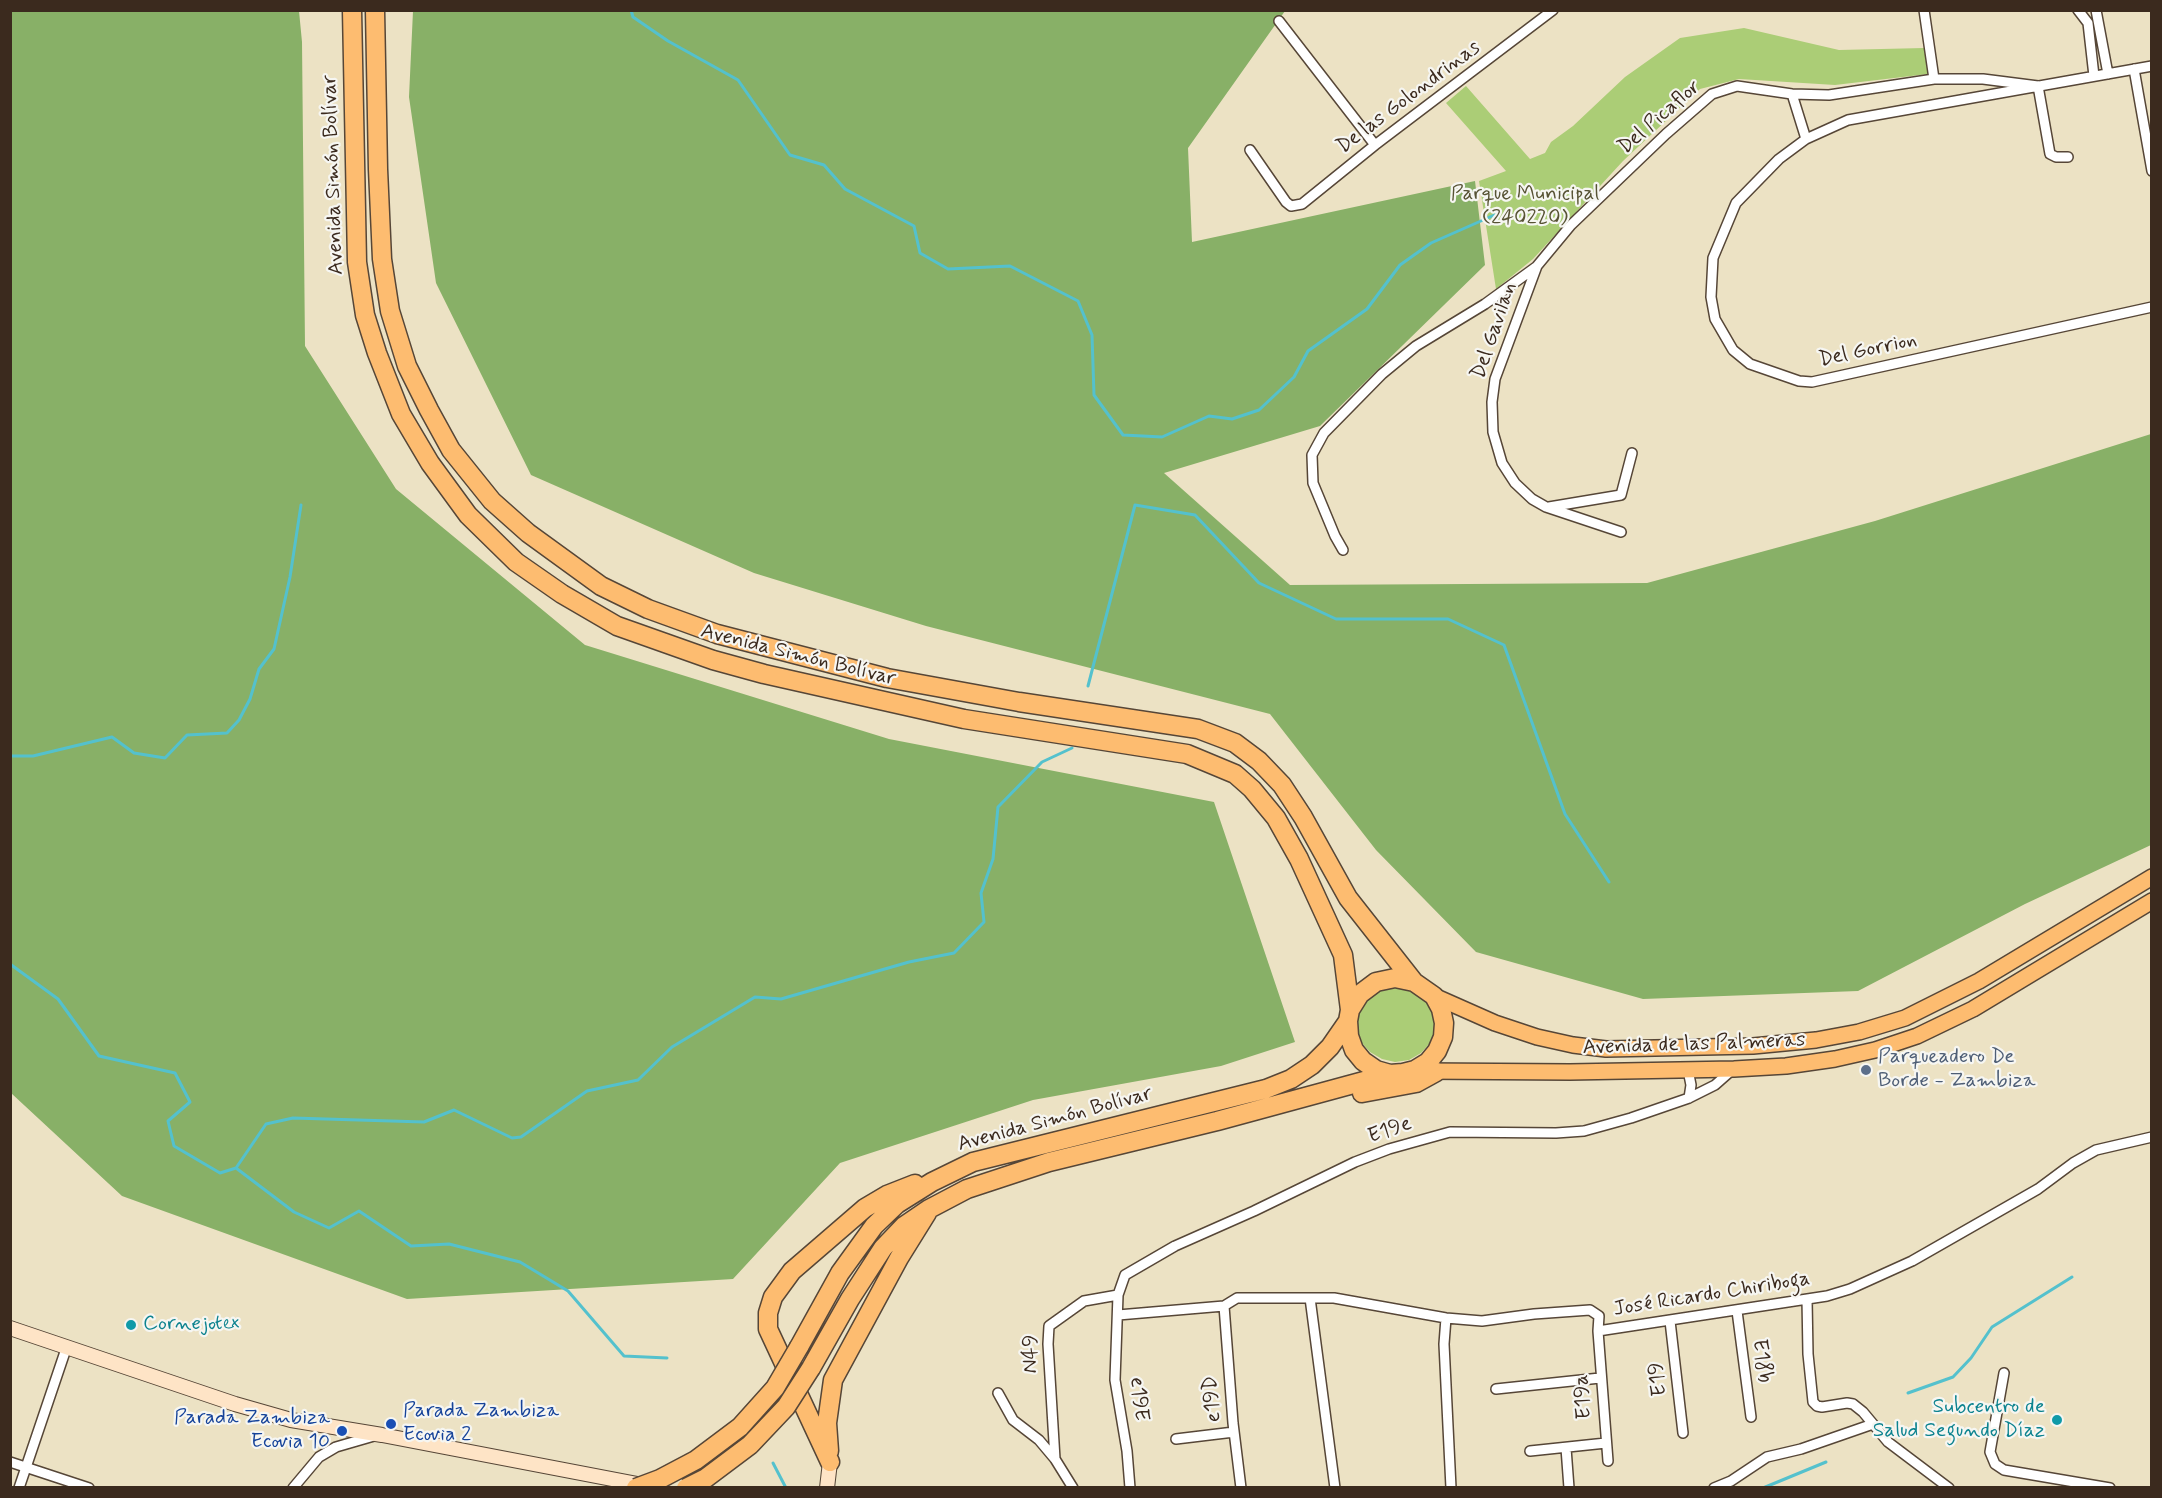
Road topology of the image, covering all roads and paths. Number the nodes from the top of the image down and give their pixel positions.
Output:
1 (352, 10) edge
2 (375, 10) edge
3 (1553, 10) edge
4 (1924, 10) edge
5 (2078, 10) edge
6 (2097, 10) edge
7 (1279, 21) dead end
8 (2151, 66) edge
9 (2134, 69) junction
10 (2108, 74) junction
11 (2094, 76) junction
12 (1934, 79) junction
13 (2038, 86) junction
14 (1792, 94) junction
15 (1806, 139) junction
16 (1375, 145) junction
17 (1250, 150) dead end
18 (2068, 157) dead end
19 (2151, 171) edge
20 (1571, 225) joint
21 (1537, 266) junction
22 (2151, 307) edge
23 (1632, 453) dead end
24 (1546, 507) junction
25 (1621, 532) dead end
26 (1343, 550) dead end
27 (2151, 877) edge
28 (2151, 901) edge
29 (1414, 982) junction
30 (1434, 996) junction
31 (1349, 1016) junction
32 (1734, 1069) junction
33 (1415, 1070) junction
34 (1688, 1070) junction
35 (1436, 1072) junction
36 (1390, 1074) junction
37 (1689, 1098) junction
38 (1217, 1121) junction
39 (2151, 1137) edge
40 (932, 1182) junction
41 (929, 1209) junction
42 (1125, 1275) joint
43 (1118, 1295) junction
44 (1310, 1298) junction
45 (1807, 1299) junction
46 (1224, 1306) junction
47 (1737, 1311) junction
48 (1118, 1315) junction
49 (1446, 1318) junction
50 (1670, 1321) junction
51 (10, 1328) edge
52 (1599, 1331) junction
53 (67, 1346) junction
54 (2004, 1373) dead end
55 (1600, 1378) junction
56 (1496, 1389) dead end
57 (998, 1394) dead end
58 (1751, 1417) dead end
59 (1873, 1424) junction
60 (1234, 1432) junction
61 (1683, 1433) dead end
62 (382, 1434) junction
63 (1176, 1439) dead end
64 (1606, 1443) junction
65 (1566, 1448) junction
66 (1530, 1451) dead end
67 (1055, 1459) junction
68 (1608, 1461) dead end
69 (10, 1462) edge
70 (830, 1462) junction
71 (25, 1467) junction
72 (19, 1488) edge
73 (89, 1488) edge
74 (293, 1488) edge
75 (636, 1488) edge
76 (657, 1488) edge
77 (686, 1488) edge
78 (827, 1488) edge
79 (1073, 1488) edge
80 (1130, 1488) edge
81 (1241, 1488) edge
82 (1335, 1488) edge
83 (1451, 1488) edge
84 (1569, 1488) edge
85 (1714, 1488) edge
86 (1949, 1488) edge
87 (2110, 1488) edge

1 - 31 highway, Avenida Simón Bolívar
2 - 29 highway, Avenida Simón Bolívar
3 - 16 street, De las Golondrinas
4 - 12 street
5 - 11 street
6 - 10 street
7 - 16 street
8 - 9 street, Del Gorrion
9 - 10 street, Del Gorrion
9 - 19 street
10 - 11 street, Del Gorrion
11 - 13 street, Del Gorrion
12 - 13 street, Del Picaflor
12 - 14 street, Del Picaflor
13 - 15 street, Del Gorrion
13 - 18 street
14 - 15 street
14 - 20 street, Del Picaflor
15 - 22 street, Del Gorrion
16 - 17 street, De las Golondrinas
20 - 21 street, Del Gavilan
21 - 24 street, Del Gavilan
21 - 26 street
23 - 24 street
24 - 25 street, Del Gavilan
27 - 30 main road, Avenida de las Palmeras
28 - 32 main road, Avenida de las Palmeras
29 - 30 highway
29 - 31 highway
30 - 33 highway
31 - 36 highway
31 - 40 highway, Avenida Simón Bolívar
32 - 34 main road, Avenida de las Palmeras
32 - 37 street, E19e
33 - 35 main road, Avenida de las Palmeras
33 - 36 highway
34 - 35 main road, Avenida de las Palmeras
34 - 37 street
35 - 38 highway
36 - 38 highway, Avenida Simón Bolívar
37 - 42 street, E19e
38 - 41 highway, Avenida Simón Bolívar
39 - 45 street, José Ricardo Chiriboga
40 - 70 highway
40 - 75 highway, Avenida Simón Bolívar, bridge
41 - 70 highway
41 - 77 highway, Avenida Simón Bolívar, bridge
42 - 43 street, e19E
43 - 48 street, e19E
43 - 67 street, N49
44 - 46 street, José Ricardo Chiriboga
44 - 49 street, José Ricardo Chiriboga
44 - 82 street
45 - 47 street, José Ricardo Chiriboga
45 - 59 street
46 - 48 street, José Ricardo Chiriboga
46 - 60 street, e19D
47 - 50 street, José Ricardo Chiriboga
47 - 58 street, E18b
48 - 80 street, e19E
49 - 52 street, José Ricardo Chiriboga
49 - 83 street
50 - 52 street, José Ricardo Chiriboga
50 - 61 street, E19
51 - 53 street
52 - 55 street, E19a
53 - 62 street
53 - 71 street
54 - 87 street
55 - 56 street
55 - 64 street, E19a
57 - 67 street
59 - 85 street
59 - 86 street
60 - 63 street
60 - 81 street, e19D
62 - 74 street
62 - 76 street
64 - 65 street
64 - 68 street, E19a
65 - 66 street
65 - 84 street
67 - 79 street
69 - 71 street
70 - 78 street
71 - 72 street
71 - 73 street

